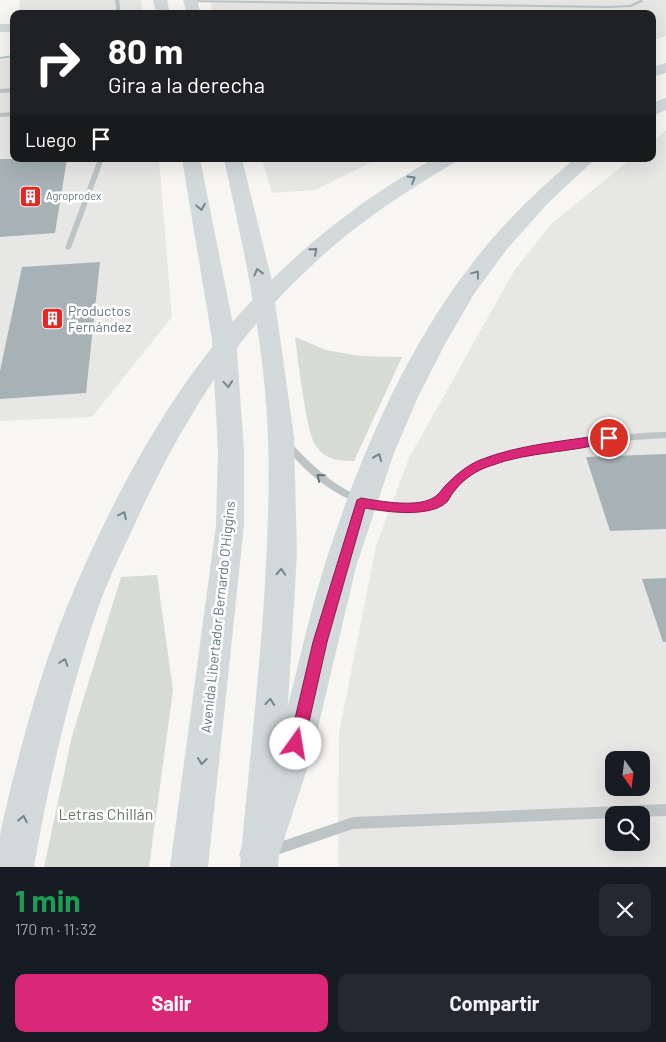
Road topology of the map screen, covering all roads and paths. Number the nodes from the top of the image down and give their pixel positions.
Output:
1 (190, 0) edge
2 (642, 1) dead end
3 (100, 162) edge
4 (192, 162) edge
5 (234, 162) edge
6 (441, 162) edge
7 (581, 162) edge
8 (68, 248) dead end
9 (666, 434) edge
10 (281, 437) junction
11 (361, 503) junction
12 (666, 810) edge
13 (259, 861) edge
14 (14, 867) edge
15 (189, 867) edge

1 - 2 lane
3 - 8 lane
4 -> 15 main road, Avenida Libertador Bernardo O'Higgins
10 -> 5 main road
14 -> 6 highway
11 -> 7 highway
9 - 11 lane
11 -> 10 lane
13 -> 10 main road
11 - 13 highway
12 - 13 lane

